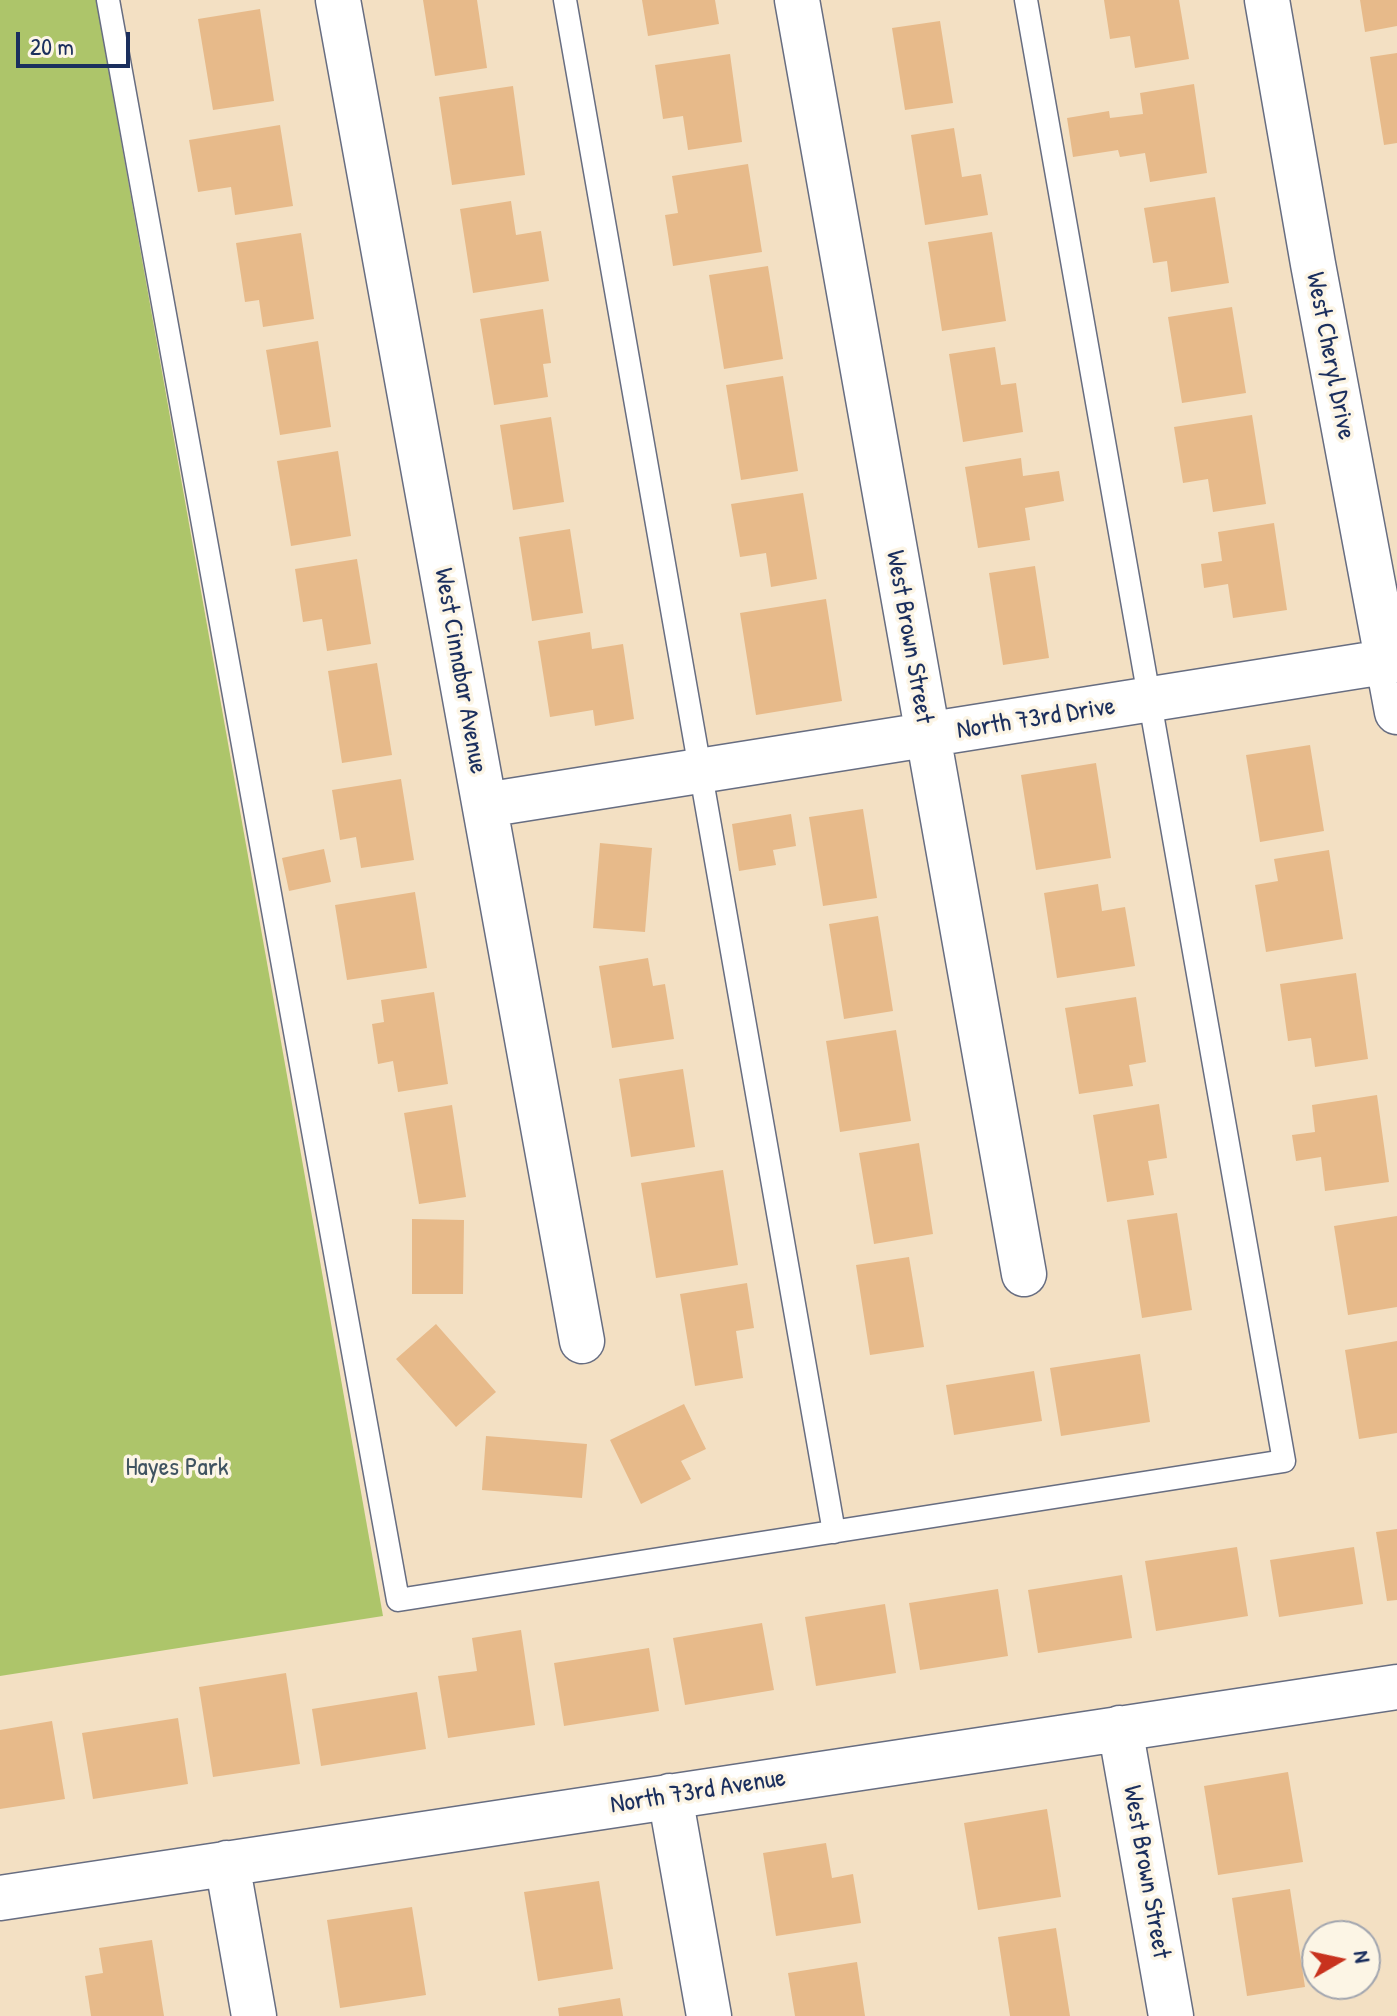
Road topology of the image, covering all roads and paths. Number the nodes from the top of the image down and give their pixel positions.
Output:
1 (108, 0) edge
2 (338, 0) edge
3 (565, 0) edge
4 (797, 0) edge
5 (1026, 0) edge
6 (1267, 0) edge
7 (1392, 661) edge
8 (1149, 701) junction
9 (1397, 712) edge
10 (927, 736) junction
11 (700, 771) junction
12 (485, 805) junction
13 (1024, 1274) dead end
14 (582, 1341) dead end
15 (834, 1532) junction
16 (1397, 1687) edge
17 (1120, 1728) junction
18 (670, 1796) junction
19 (227, 1863) junction
20 (0, 1898) edge
21 (254, 2016) edge
22 (709, 2016) edge
23 (1171, 2016) edge

1 - 15 lane
2 - 12 street, West Cinnabar Avenue
3 - 11 lane
4 - 10 street, West Brown Street
5 - 8 lane
6 - 7 street, West Cheryl Drive
7 - 8 street, North 73rd Drive
7 - 9 street, West Cheryl Drive
8 - 10 street, North 73rd Drive
8 - 15 lane
10 - 11 street, North 73rd Drive
10 - 13 street, West Brown Street
11 - 12 street, North 73rd Drive
11 - 15 lane
12 - 14 street, West Cinnabar Avenue
16 - 17 street, North 73rd Avenue
17 - 18 street, North 73rd Avenue
17 - 23 street, West Brown Street
18 - 19 street, North 73rd Avenue
18 - 22 street
19 - 20 street, North 73rd Avenue
19 - 21 street

